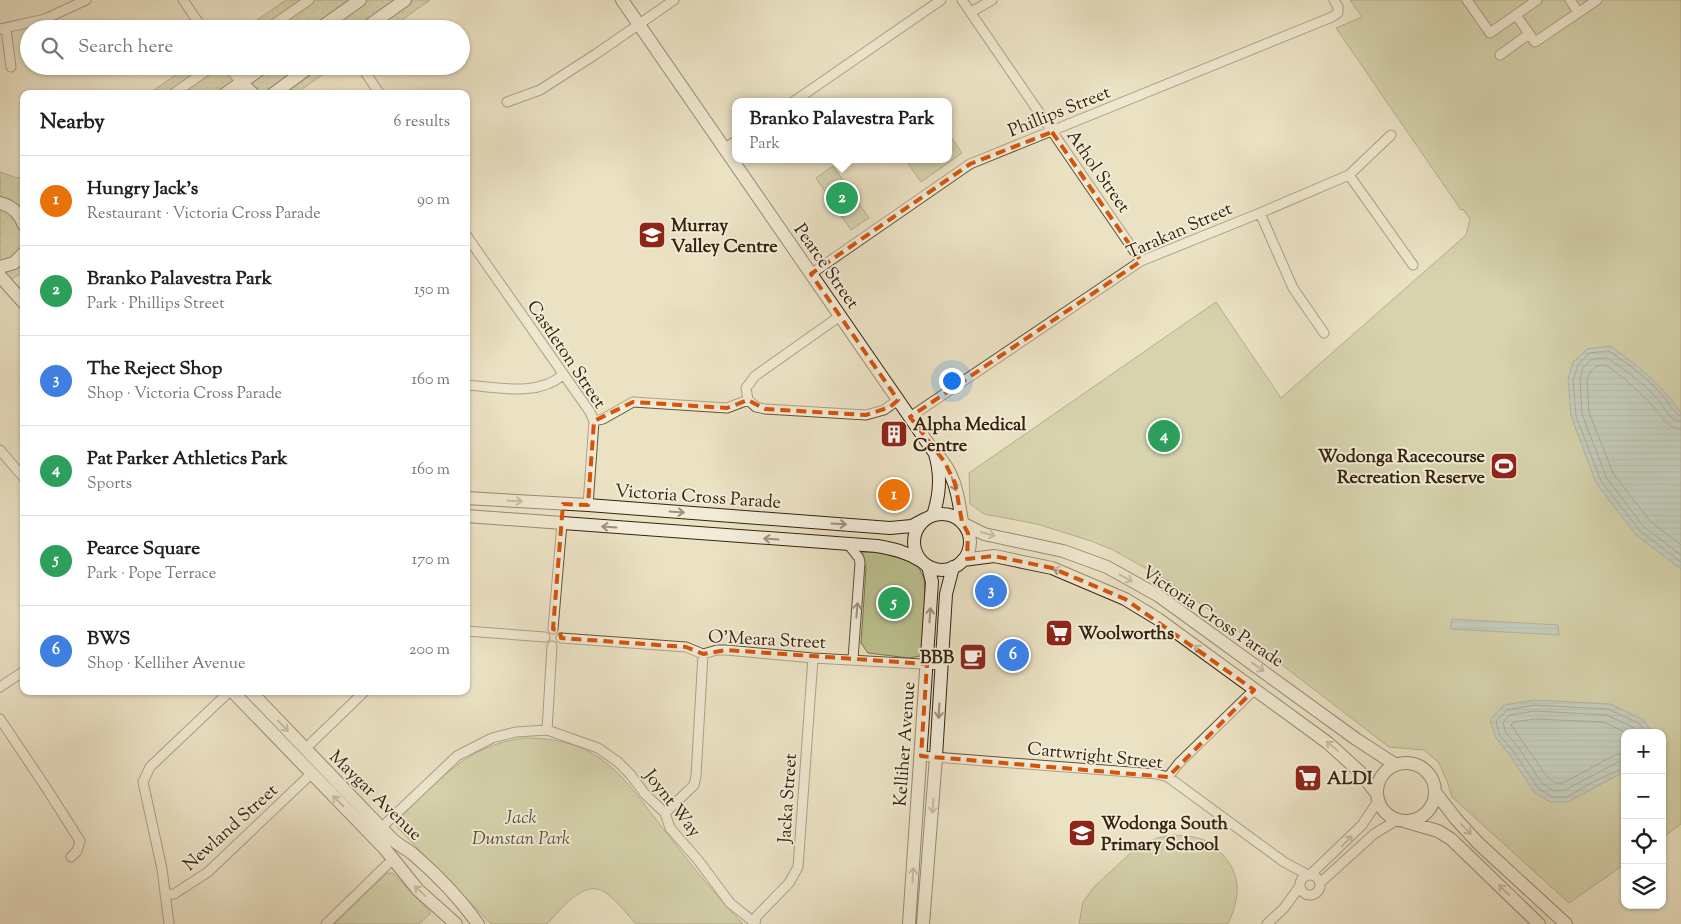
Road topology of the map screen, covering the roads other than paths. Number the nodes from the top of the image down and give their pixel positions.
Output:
1 (86, 0) edge
2 (183, 0) edge
3 (309, 0) edge
4 (360, 0) edge
5 (405, 0) edge
6 (622, 0) edge
7 (674, 0) edge
8 (941, 0) edge
9 (962, 0) edge
10 (992, 0) edge
11 (1334, 0) edge
12 (1467, 0) edge
13 (1538, 0) edge
14 (1570, 0) edge
15 (1597, 0) edge
16 (971, 12) junction
17 (1578, 12) junction
18 (1516, 15) junction
19 (41, 20) edge
20 (197, 20) edge
21 (281, 20) edge
22 (332, 20) edge
23 (377, 20) edge
24 (639, 24) junction
25 (20, 25) edge
26 (3, 29) edge
27 (1529, 34) junction
28 (1500, 55) dead end
29 (11, 67) dead end
30 (200, 75) edge
31 (235, 75) edge
32 (252, 75) edge
33 (299, 75) edge
34 (367, 75) edge
35 (241, 83) junction
36 (179, 90) edge
37 (231, 90) edge
38 (249, 90) edge
39 (278, 90) edge
40 (377, 90) edge
41 (798, 98) edge
42 (507, 102) dead end
43 (1052, 132) junction
44 (1391, 135) dead end
45 (732, 144) edge
46 (725, 148) junction
47 (732, 158) edge
48 (735, 163) edge
49 (1349, 175) junction
50 (0, 203) edge
51 (19, 209) edge
52 (1260, 213) junction
53 (470, 241) edge
54 (20, 257) edge
55 (1141, 261) junction
56 (1413, 265) dead end
57 (0, 267) edge
58 (811, 274) junction
59 (0, 276) edge
60 (20, 298) edge
61 (840, 316) junction
62 (1324, 333) dead end
63 (563, 375) junction
64 (470, 385) edge
65 (748, 400) junction
66 (898, 400) junction
67 (910, 417) junction
68 (594, 421) junction
69 (0, 450) edge
70 (934, 452) junction
71 (20, 473) edge
72 (470, 498) edge
73 (563, 504) junction
74 (588, 505) junction
75 (470, 516) edge
76 (929, 517) junction
77 (562, 523) junction
78 (963, 523) junction
79 (848, 544) junction
80 (924, 563) junction
81 (958, 564) junction
82 (553, 629) junction
83 (470, 631) edge
84 (545, 637) junction
85 (561, 638) junction
86 (552, 646) junction
87 (704, 654) junction
88 (813, 658) junction
89 (853, 659) junction
90 (926, 664) junction
91 (941, 665) junction
92 (20, 674) edge
93 (0, 687) edge
94 (1254, 690) junction
95 (227, 695) edge
96 (235, 695) edge
97 (254, 695) edge
98 (361, 695) edge
99 (0, 719) edge
100 (547, 730) junction
101 (305, 749) junction
102 (921, 756) junction
103 (936, 757) junction
104 (1396, 765) junction
105 (316, 770) junction
106 (1168, 777) junction
107 (1435, 792) junction
108 (1378, 797) junction
109 (665, 813) junction
110 (1402, 820) junction
111 (377, 832) junction
112 (404, 848) junction
113 (71, 857) dead end
114 (393, 859) junction
115 (1284, 862) junction
116 (1309, 874) junction
117 (1320, 883) junction
118 (1300, 885) junction
119 (165, 895) junction
120 (1308, 895) junction
121 (1284, 908) junction
122 (755, 923) edge
123 (169, 924) edge
124 (326, 924) edge
125 (456, 924) edge
126 (478, 924) edge
127 (910, 924) edge
128 (923, 924) edge
129 (1267, 924) edge
130 (1539, 924) edge
131 (1566, 924) edge

1 - 19 street
2 - 20 street
3 - 21 street
4 - 22 main road
5 - 23 main road
6 - 24 main road, Pearce Street
7 - 24 street
8 - 41 street
9 - 16 street, Athol Street
10 - 16 street
11 - 43 street, Phillips Street
12 - 18 street
13 - 18 street
14 - 17 street
15 - 17 street
16 - 43 street, Athol Street
17 - 27 street
18 - 27 street
24 - 42 street
24 - 46 main road, Pearce Street
25 - 26 street
26 - 29 street
27 - 28 street
30 - 36 street
31 - 35 street
32 - 35 main road
33 - 39 main road
34 - 40 street
35 - 37 main road
35 - 38 main road
43 - 55 street, Athol Street
43 - 58 street, Phillips Street
44 - 49 street, Tarakan Street
45 - 46 street
46 - 47 main road, Pearce Street
48 - 58 main road, Pearce Street
49 - 52 street, Tarakan Street
49 - 56 street
50 - 51 main road
52 - 55 street, Tarakan Street
52 - 62 street
53 - 63 street, Castleton Street
54 - 57 main road
55 - 67 street, Tarakan Street
58 - 61 main road, Pearce Street
59 - 60 main road
61 - 65 street
61 - 66 main road, Pearce Street
63 - 64 street
63 - 68 street, Castleton Street
65 - 66 street
65 - 68 street
66 - 67 main road, Pearce Street
67 - 70 main road, Pearce Street
68 - 74 street, Castleton Street
69 - 71 street
70 - 76 main road, Pearce Street
70 -> 78 main road, Pearce Street
72 -> 73 main road, Victoria Cross Parade
73 - 74 main road, Victoria Cross Parade
73 - 77 main road
74 -> 76 main road, Victoria Cross Parade
75 - 77 main road, Victoria Cross Parade
76 - 78 main road
76 - 80 main road
79 -> 77 main road, Victoria Cross Parade
77 - 82 street
78 - 81 main road
78 -> 104 main road, Victoria Cross Parade
79 - 80 main road, Victoria Cross Parade
89 -> 79 street
80 - 81 main road
90 -> 80 main road, Kelliher Avenue
81 - 91 main road, Kelliher Avenue
94 -> 81 main road, Victoria Cross Parade
82 - 84 street
82 - 85 street
83 - 84 street
84 - 86 street
85 - 86 street
85 - 87 street, O'Meara Street
86 - 100 street
87 - 88 street, O'Meara Street
87 - 109 street
88 - 89 street, O'Meara Street
88 - 122 street, Jacka Street
89 - 90 street, O'Meara Street
90 - 91 street, O'Meara Street
90 - 102 main road, Kelliher Avenue
91 -> 103 main road, Kelliher Avenue
92 - 93 street
94 - 106 street
108 -> 94 main road, Victoria Cross Parade
95 - 119 street
96 - 105 main road, Maygar Avenue
97 -> 101 main road, Maygar Avenue
98 - 101 street
99 - 113 street
100 - 109 street, Joynt Way
100 - 111 street
101 - 105 main road, Maygar Avenue
102 - 103 street, Cartwright Street
127 -> 102 main road, Kelliher Avenue
103 - 106 street, Cartwright Street
103 -> 128 main road, Kelliher Avenue
104 - 107 main road
104 - 108 main road
105 - 111 main road, Maygar Avenue
105 - 119 street, Newland Street
106 - 115 street, Cartwright Street
107 - 110 main road
107 -> 131 main road
108 - 110 main road
116 -> 108 street
109 - 122 street, Joynt Way
110 - 117 street
130 -> 110 main road
111 - 112 main road, Maygar Avenue
111 - 114 main road, Maygar Avenue
112 - 114 main road
112 - 126 main road, Maygar Avenue
114 - 124 street
125 -> 114 main road, Maygar Avenue
115 - 116 street, Cartwright Street
115 - 118 street, Cartwright Street
116 - 117 street
116 - 118 street
117 - 120 street
118 - 120 street
118 - 121 street
119 - 123 street
120 - 121 street
121 - 129 street

